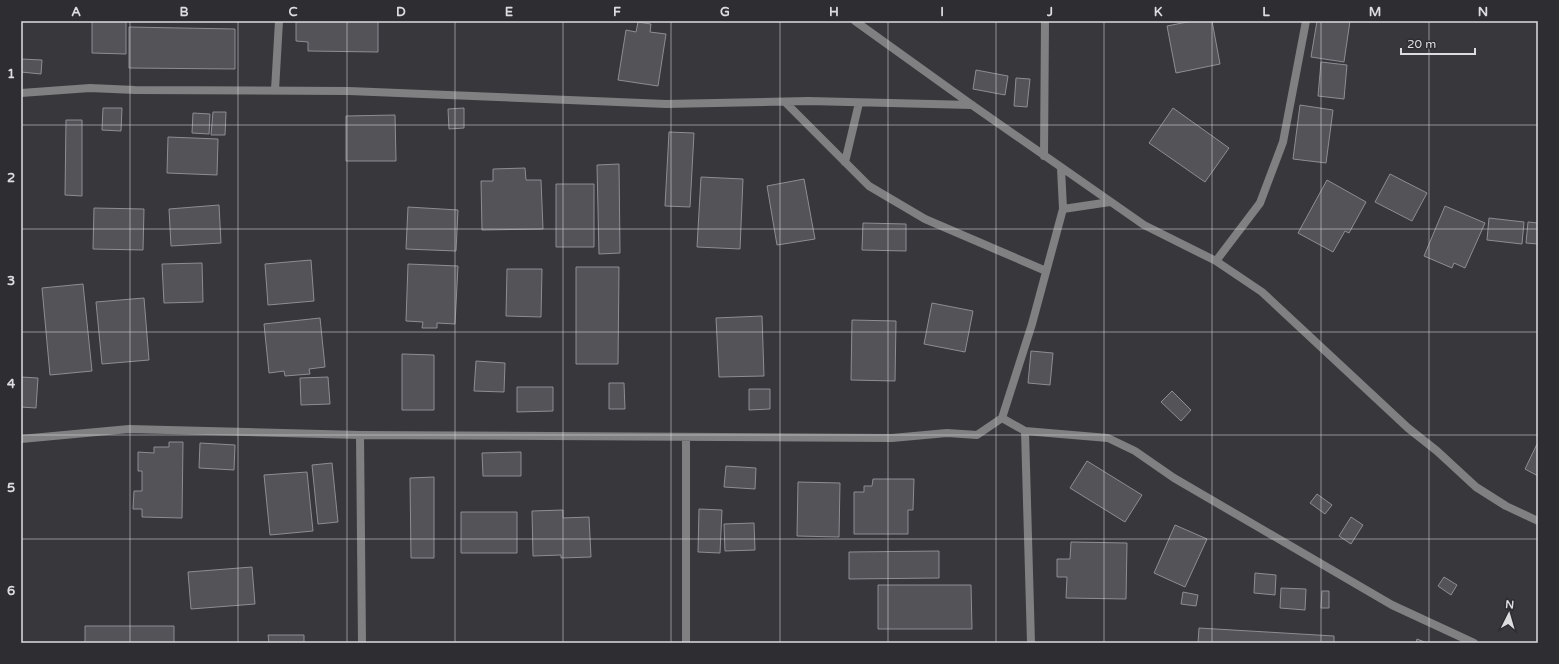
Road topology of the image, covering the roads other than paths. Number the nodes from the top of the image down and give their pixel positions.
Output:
1 (279, 21) edge
2 (855, 21) edge
3 (1046, 21) edge
4 (1306, 21) edge
5 (275, 90) junction
6 (21, 93) edge
7 (785, 102) junction
8 (859, 102) junction
9 (972, 105) junction
10 (1044, 156) junction
11 (845, 162) junction
12 (1061, 168) junction
13 (1110, 202) junction
14 (1063, 209) junction
15 (1216, 261) junction
16 (1046, 271) junction
17 (1002, 418) junction
18 (1025, 431) junction
19 (360, 435) junction
20 (686, 436) junction
21 (21, 439) edge
22 (1538, 521) edge
23 (362, 643) edge
24 (686, 643) edge
25 (1031, 643) edge
26 (1474, 643) edge

1 - 5 street
2 - 9 street
3 - 10 street
4 - 15 street
5 - 6 street
5 - 7 street
7 - 8 street
7 - 11 street
8 - 9 street
8 - 11 street
9 - 10 street
10 - 12 street
11 - 16 street
12 - 13 street
12 - 14 street
13 - 14 street
13 - 15 street
14 - 16 street
15 - 22 street
16 - 17 street
17 - 18 street
17 - 20 street
18 - 25 street
18 - 26 street
19 - 20 street
19 - 21 street
19 - 23 street
20 - 24 street

